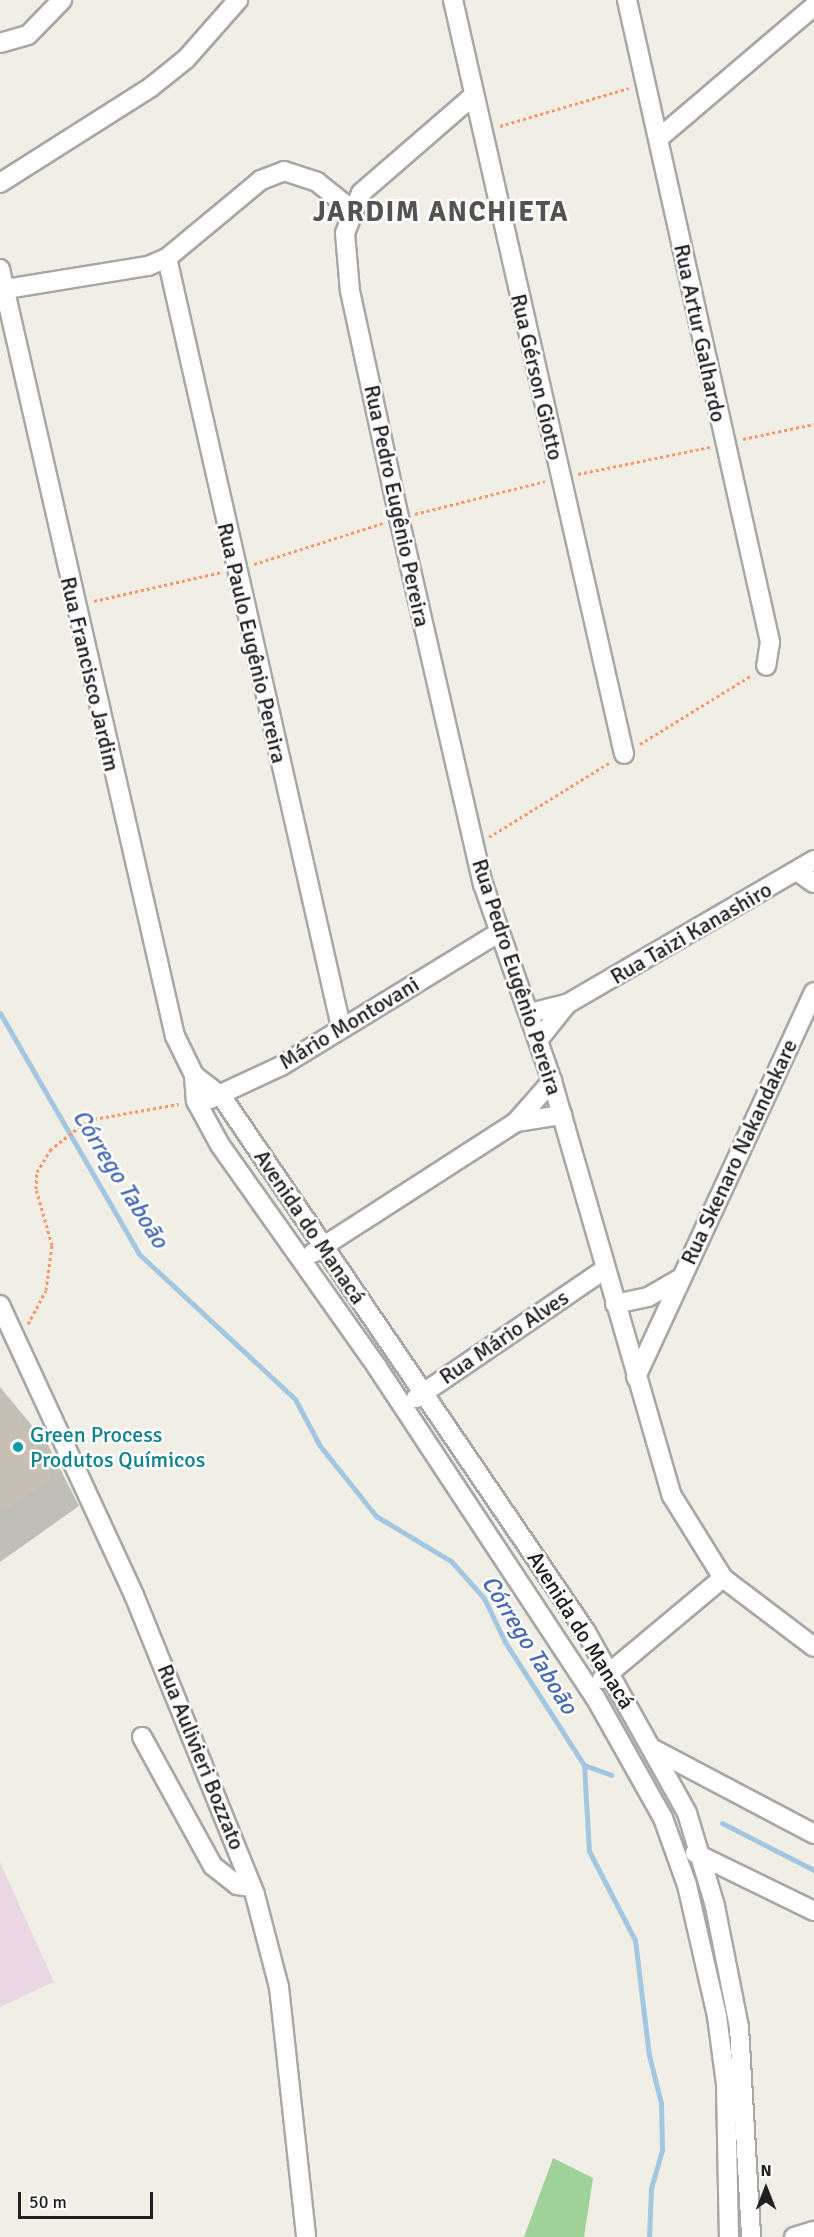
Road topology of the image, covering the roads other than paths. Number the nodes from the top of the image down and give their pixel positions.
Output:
1 (62, 0) edge
2 (238, 0) edge
3 (453, 0) edge
4 (627, 0) edge
5 (814, 6) edge
6 (0, 43) edge
7 (473, 96) junction
8 (659, 138) junction
9 (0, 183) edge
10 (351, 209) junction
11 (167, 258) junction
12 (0, 269) edge
13 (6, 289) junction
14 (766, 666) road end
15 (624, 754) road end
16 (814, 860) edge
17 (798, 872) junction
18 (814, 883) edge
19 (498, 933) junction
20 (814, 992) edge
21 (567, 1004) junction
22 (530, 1013) junction
23 (341, 1028) junction
24 (539, 1039) junction
25 (194, 1075) junction
26 (552, 1081) junction
27 (222, 1097) junction
28 (196, 1101) junction
29 (562, 1115) junction
30 (516, 1122) junction
31 (323, 1247) junction
32 (302, 1260) junction
33 (605, 1269) junction
34 (679, 1279) junction
35 (615, 1304) junction
36 (0, 1305) edge
37 (636, 1377) junction
38 (424, 1392) junction
39 (404, 1407) junction
40 (723, 1578) junction
41 (814, 1647) edge
42 (611, 1672) junction
43 (590, 1689) junction
44 (142, 1737) dead end
45 (655, 1750) junction
46 (711, 1782) junction
47 (673, 1784) junction
48 (658, 1808) junction
49 (814, 1834) edge
50 (674, 1843) junction
51 (701, 1857) junction
52 (252, 1887) junction
53 (814, 1911) edge
54 (814, 2231) edge
55 (306, 2237) edge
56 (729, 2237) edge
57 (751, 2237) edge
58 (794, 2237) edge

1 - 6 street
2 - 9 street
3 - 7 street, Rua Gérson Giotto
4 - 8 street, Rua Artur Galhardo
5 - 8 street
7 - 10 street
7 - 15 street, Rua Gérson Giotto
8 - 14 street, Rua Artur Galhardo
10 - 11 street
10 - 19 street, Rua Pedro Eugênio Pereira
11 - 13 street
11 - 23 street, Rua Paulo Eugênio Pereira
12 - 13 street, Rua Francisco Jardim
13 - 25 street, Rua Francisco Jardim
16 - 17 street, Rua Taizi Kanashiro
17 - 18 street
17 - 21 street, Rua Taizi Kanashiro
19 - 22 street, Rua Pedro Eugênio Pereira
19 - 23 street, Mário Montovani
20 - 34 street, Rua Skenaro Nakandakare
21 - 22 street, Rua Taizi Kanashiro
21 - 24 street, Rua Taizi Kanashiro
22 - 24 street, Rua Pedro Eugênio Pereira
23 - 27 street, Mário Montovani
24 - 26 street, Rua Pedro Eugênio Pereira
25 - 27 street
25 - 28 street, Rua Francisco Jardim
26 - 29 street, Rua Pedro Eugênio Pereira
26 - 30 street
27 - 28 street, Mário Montovani
27 - 31 street, Avenida do Manacá
28 - 32 street, Avenida do Manacá
29 - 30 street
29 - 33 street, Rua Pedro Eugênio Pereira
30 - 31 street
31 - 32 street
31 - 38 street, Avenida do Manacá
32 - 39 street, Avenida do Manacá
33 - 35 street, Rua Pedro Eugênio Pereira
33 - 38 street, Rua Mário Alves
34 - 35 street, Rua Skenaro Nakandakare
34 - 37 street, Rua Skenaro Nakandakare
35 - 37 street, Rua Pedro Eugênio Pereira
36 - 52 street, Rua Aulivieri Bozzato
37 - 40 street, Rua Pedro Eugênio Pereira
38 - 39 street, Rua Mário Alves
38 - 42 street, Avenida do Manacá
39 - 43 street, Avenida do Manacá
40 - 41 street, Rua Pedro Eugênio Pereira
40 - 42 street
42 - 43 street
42 - 45 street, Avenida do Manacá
43 - 48 street, Avenida do Manacá
44 - 52 street
45 - 46 street
45 - 47 street, Avenida do Manacá
46 - 47 street
46 - 49 street
47 - 48 street
47 - 51 street, Avenida do Manacá
48 - 50 street, Avenida do Manacá
50 - 51 street
50 - 56 street, Avenida do Manacá
51 - 53 street
51 - 57 street, Avenida do Manacá
52 - 55 street, Rua Aulivieri Bozzato
54 - 58 street

